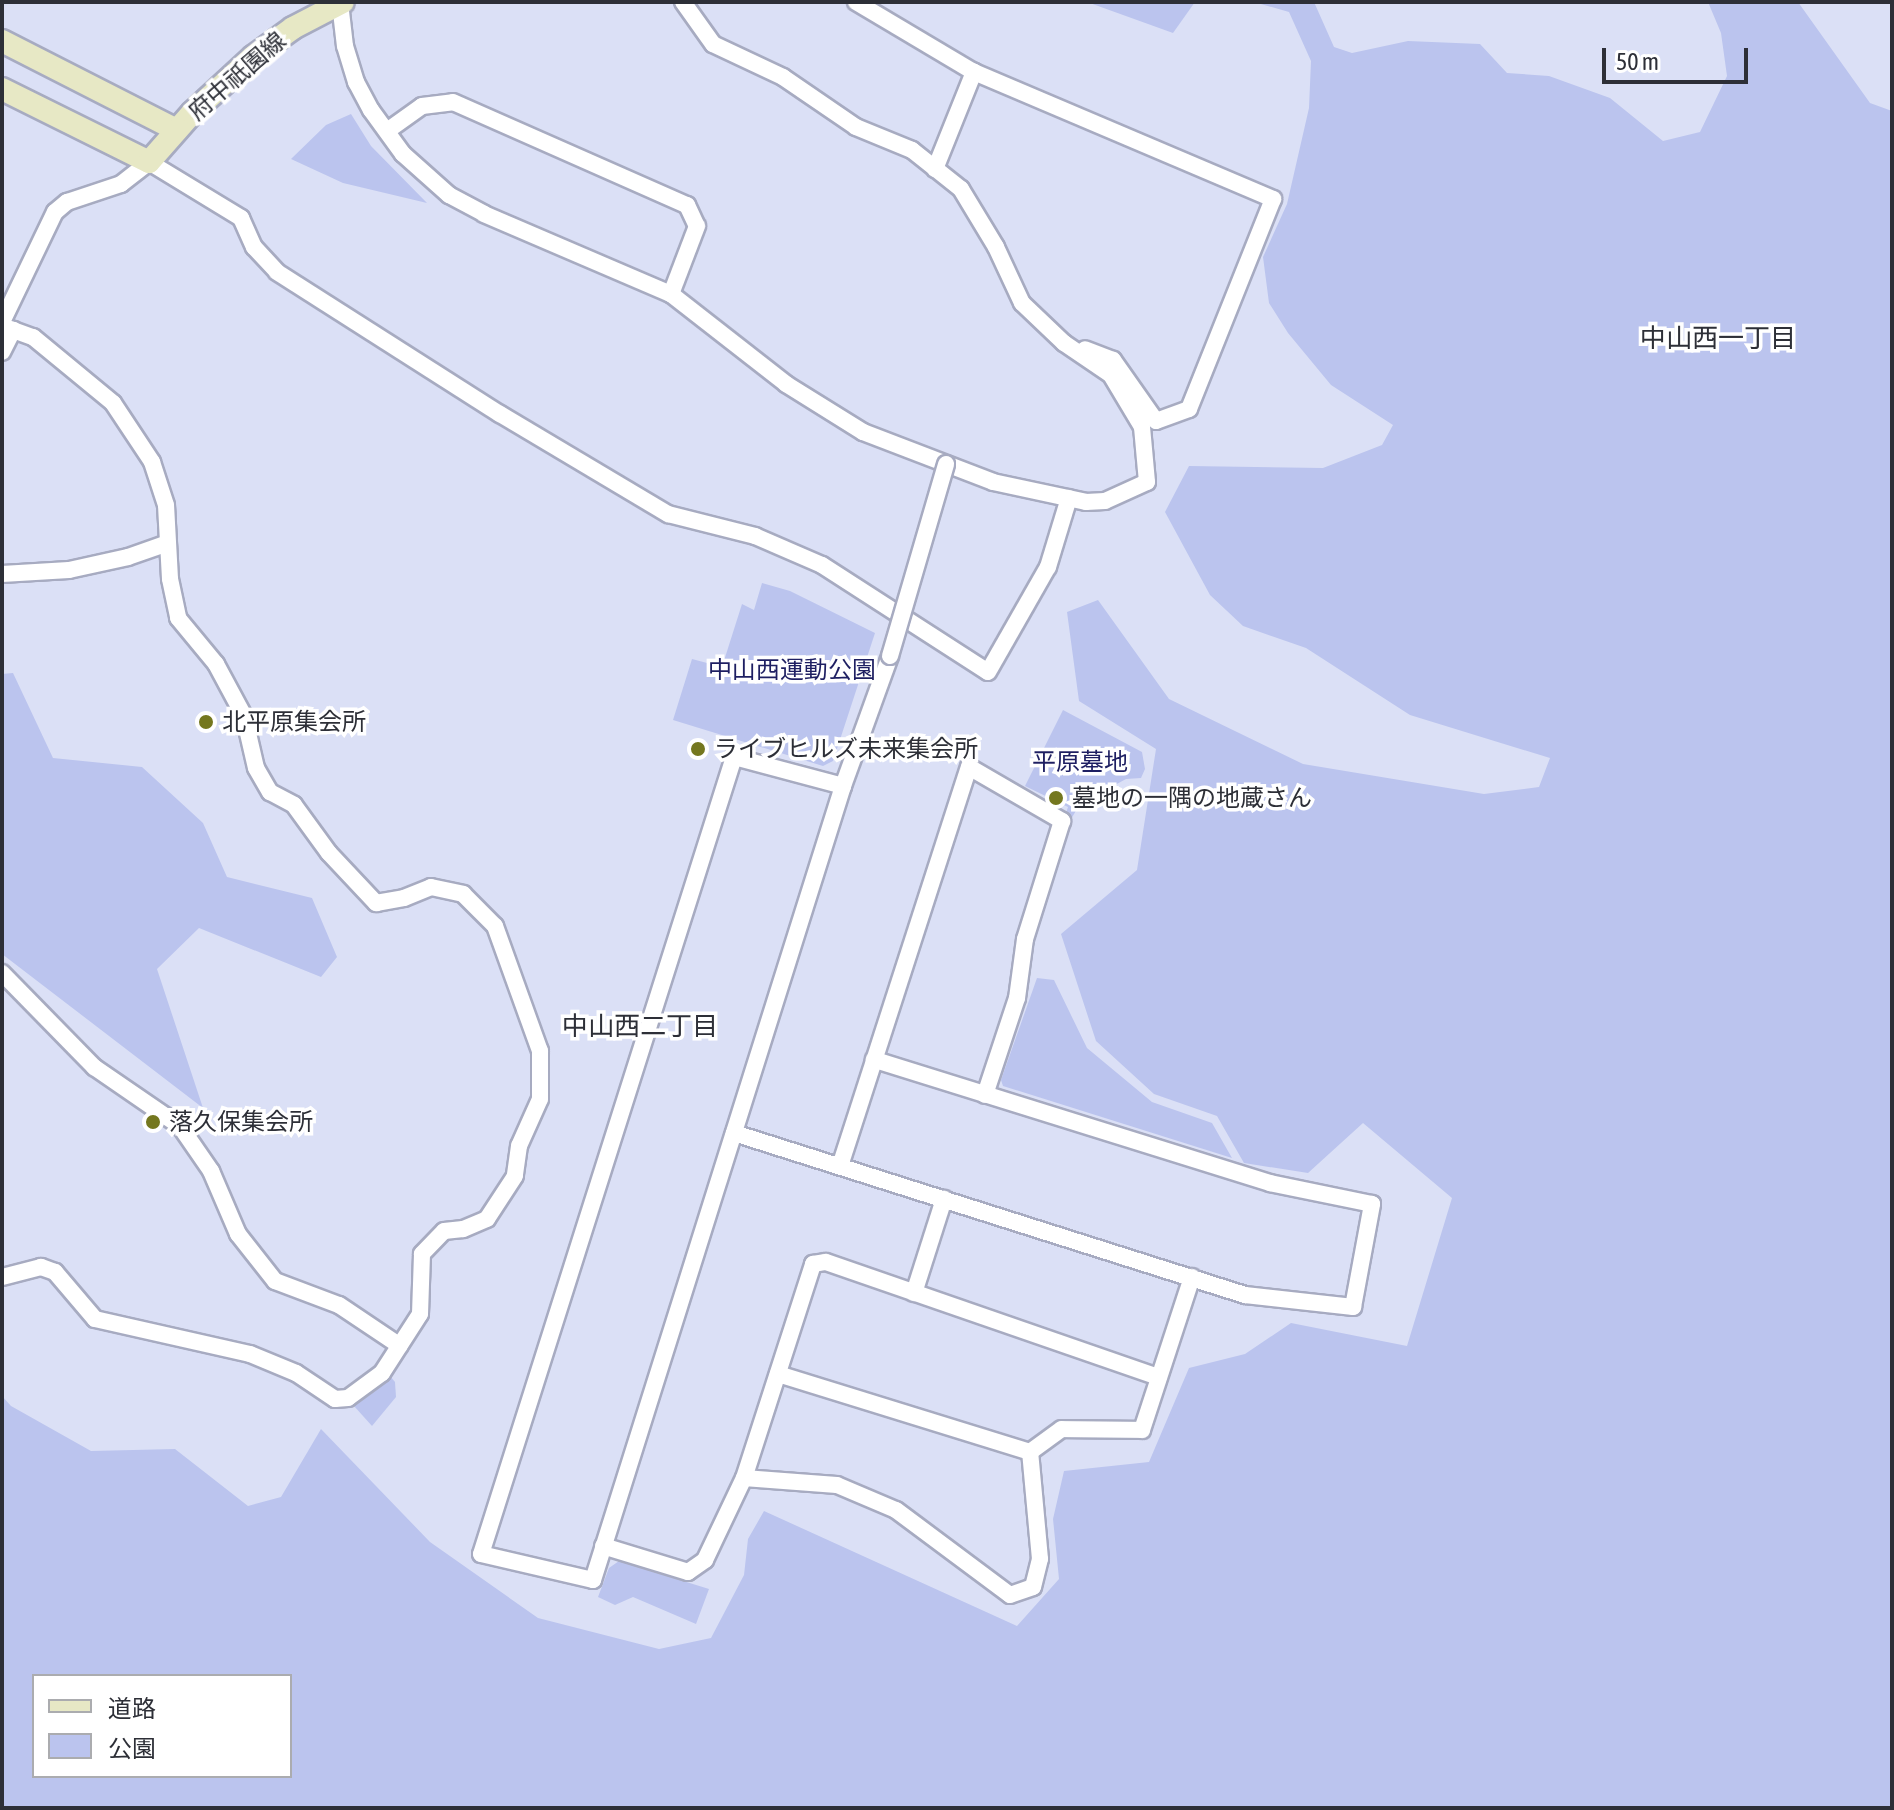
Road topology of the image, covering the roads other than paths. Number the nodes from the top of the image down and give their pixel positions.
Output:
1 (341, 2) edge
2 (683, 2) edge
3 (856, 2) edge
4 (2, 41) edge
5 (974, 72) junction
6 (2, 89) edge
7 (177, 130) junction
8 (387, 131) junction
9 (149, 162) junction
10 (935, 169) junction
11 (671, 294) junction
12 (6, 326) edge
13 (1075, 351) junction
14 (2, 352) edge
15 (946, 464) junction
16 (1069, 498) junction
17 (168, 543) junction
18 (2, 574) edge
19 (843, 786) junction
20 (2, 973) edge
21 (874, 1060) junction
22 (985, 1095) junction
23 (734, 1133) junction
24 (840, 1166) junction
25 (944, 1199) junction
26 (2, 1277) edge
27 (1192, 1277) junction
28 (914, 1293) junction
29 (400, 1346) junction
30 (778, 1374) junction
31 (1159, 1377) junction
32 (1030, 1452) junction
33 (744, 1478) junction
34 (603, 1546) junction

1 - 7 main road, 府中祇園線
1 - 8 street
2 - 10 street
3 - 5 street
4 - 7 main road, 府中祇園線
5 - 10 street
5 - 13 street
6 - 9 main road
7 - 9 main road, 府中祇園線
8 - 11 street
8 - 11 street
9 - 12 street
9 - 16 street
10 - 13 street
11 - 15 street
12 - 14 street
12 - 17 street
13 - 16 street
15 - 16 street
15 - 19 street, bridge
17 - 18 street
17 - 29 street
19 - 23 street
19 - 34 street
20 - 29 street
21 - 22 street
21 - 22 street
21 - 24 street
22 - 27 street
23 - 24 street
23 - 34 street
24 - 25 street
25 - 27 street
25 - 28 street
26 - 29 street
27 - 31 street
28 - 30 street
28 - 31 street
30 - 32 street
30 - 33 street
31 - 32 street
32 - 33 street
33 - 34 street

